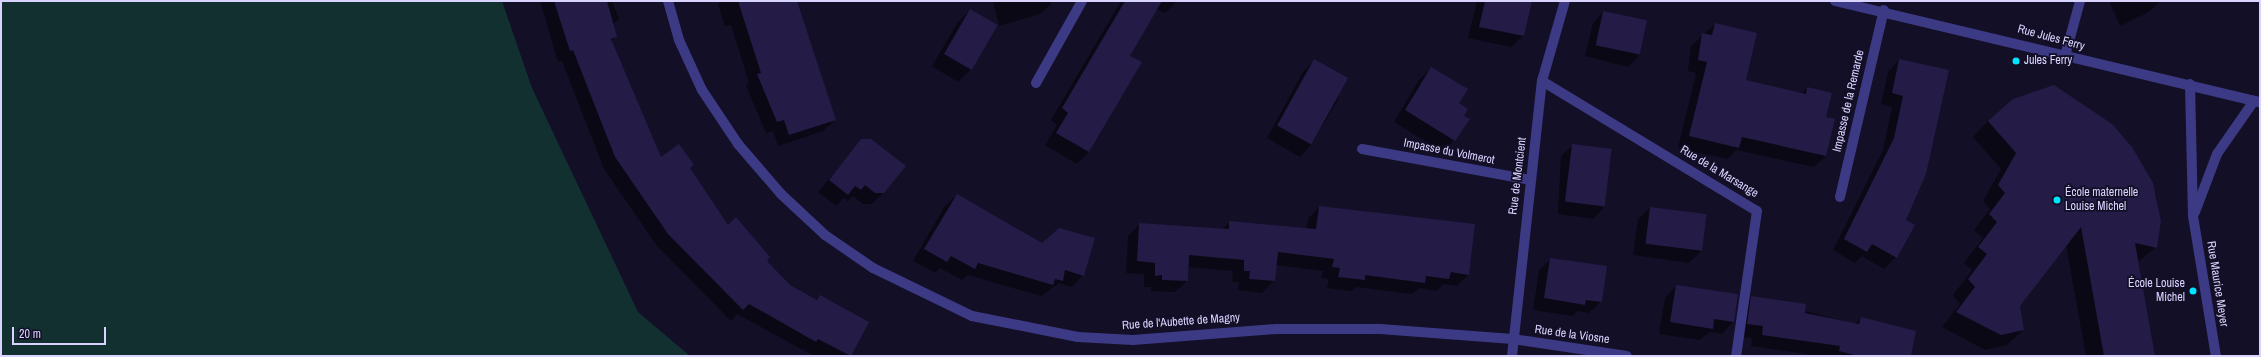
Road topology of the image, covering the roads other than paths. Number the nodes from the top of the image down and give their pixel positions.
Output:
1 (668, 1) edge
2 (1082, 1) edge
3 (1565, 1) edge
4 (1835, 1) edge
5 (2080, 1) edge
6 (1884, 10) junction
7 (2065, 56) junction
8 (1542, 81) junction
9 (1036, 83) dead end
10 (2190, 84) junction
11 (2257, 101) edge
12 (1362, 149) dead end
13 (1531, 180) junction
14 (1840, 198) dead end
15 (2193, 216) junction
16 (1513, 339) junction
17 (1512, 356) edge
18 (1627, 356) edge
19 (1736, 356) edge
20 (2216, 356) edge

1 - 16 street, Rue de l'Aubette de Magny
2 - 9 street
3 - 8 street, Rue de Montcient
4 - 6 street, Rue Jules Ferry
5 - 7 street
6 - 7 street, Rue Jules Ferry
6 - 14 street, Impasse de la Remarde
7 - 10 street, Rue Jules Ferry
8 - 13 street, Rue de Montcient
8 - 19 street, Rue de la Marsange
10 - 11 street, Rue Jules Ferry
10 - 15 street, Rue Maurice Meyer
11 - 15 street
12 - 13 street, Impasse du Volmerot
13 - 16 street, Rue de Montcient
15 - 20 street, Rue Maurice Meyer
16 - 17 street, Rue de Montcient
16 - 18 street, Rue de la Viosne

